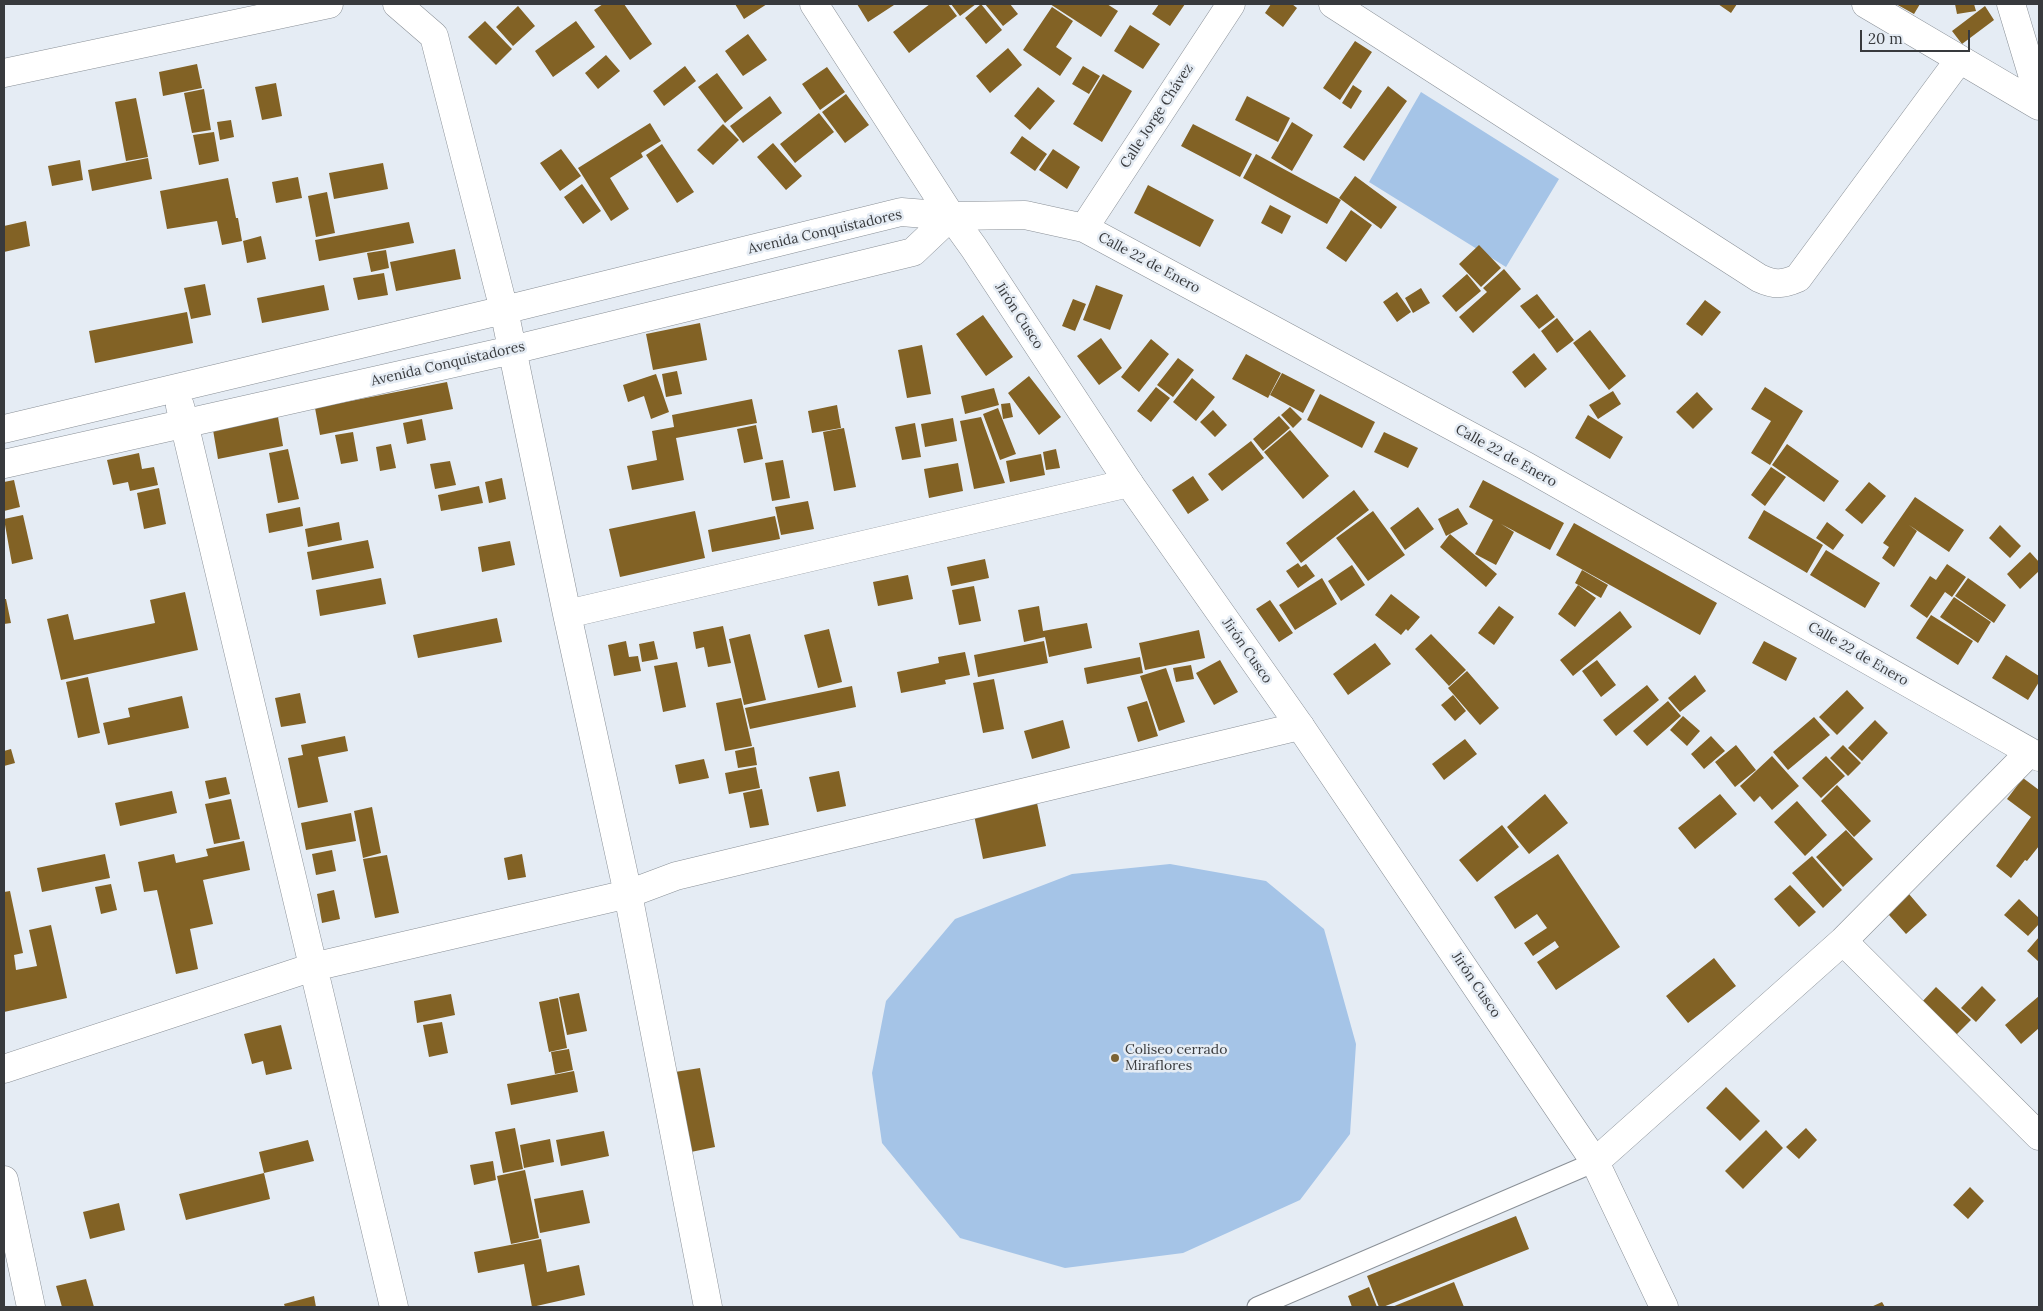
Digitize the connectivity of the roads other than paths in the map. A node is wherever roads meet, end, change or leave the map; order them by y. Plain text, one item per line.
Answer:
1 (329, 4) edge
2 (397, 4) edge
3 (814, 4) edge
4 (1230, 4) edge
5 (1333, 4) edge
6 (1866, 4) edge
7 (2011, 4) edge
8 (1959, 60) junction
9 (4, 73) edge
10 (2039, 98) edge
11 (2039, 106) edge
12 (952, 216) junction
13 (1084, 228) junction
14 (504, 310) junction
15 (512, 350) junction
16 (176, 387) junction
17 (184, 425) junction
18 (4, 429) edge
19 (4, 464) edge
20 (1130, 483) junction
21 (567, 614) junction
22 (1300, 726) junction
23 (2035, 754) edge
24 (628, 894) junction
25 (1843, 941) junction
26 (313, 967) junction
27 (4, 1069) edge
28 (2039, 1136) edge
29 (1595, 1162) junction
30 (4, 1180) edge
31 (700, 1306) edge
32 (31, 1307) edge
33 (394, 1307) edge
34 (1257, 1307) edge
35 (1664, 1307) edge

1 - 9 street
2 - 14 street
3 - 12 street, Jirón Cusco
4 - 13 street, Calle Jorge Chávez
5 - 8 street
6 - 8 street
7 - 10 street
8 - 11 street
12 - 13 street, Calle 22 de Enero
12 - 14 street, Avenida Conquistadores
12 - 15 street, Avenida Conquistadores
12 - 20 street, Jirón Cusco
13 - 23 street, Calle 22 de Enero
14 - 15 street
14 - 16 street, Avenida Conquistadores
15 - 17 street, Avenida Conquistadores
15 - 21 street
16 - 17 street
16 - 18 street, Avenida Conquistadores
17 - 19 street, Avenida Conquistadores
17 - 26 street
20 - 21 street
20 - 22 street, Jirón Cusco
21 - 24 street
22 - 24 street
22 - 29 street, Jirón Cusco
23 - 25 street
24 - 26 street
24 - 31 street
25 - 28 street
25 - 29 street
26 - 27 street
26 - 33 street
29 - 34 lane
29 - 35 street, Jirón Cusco
30 - 32 street

